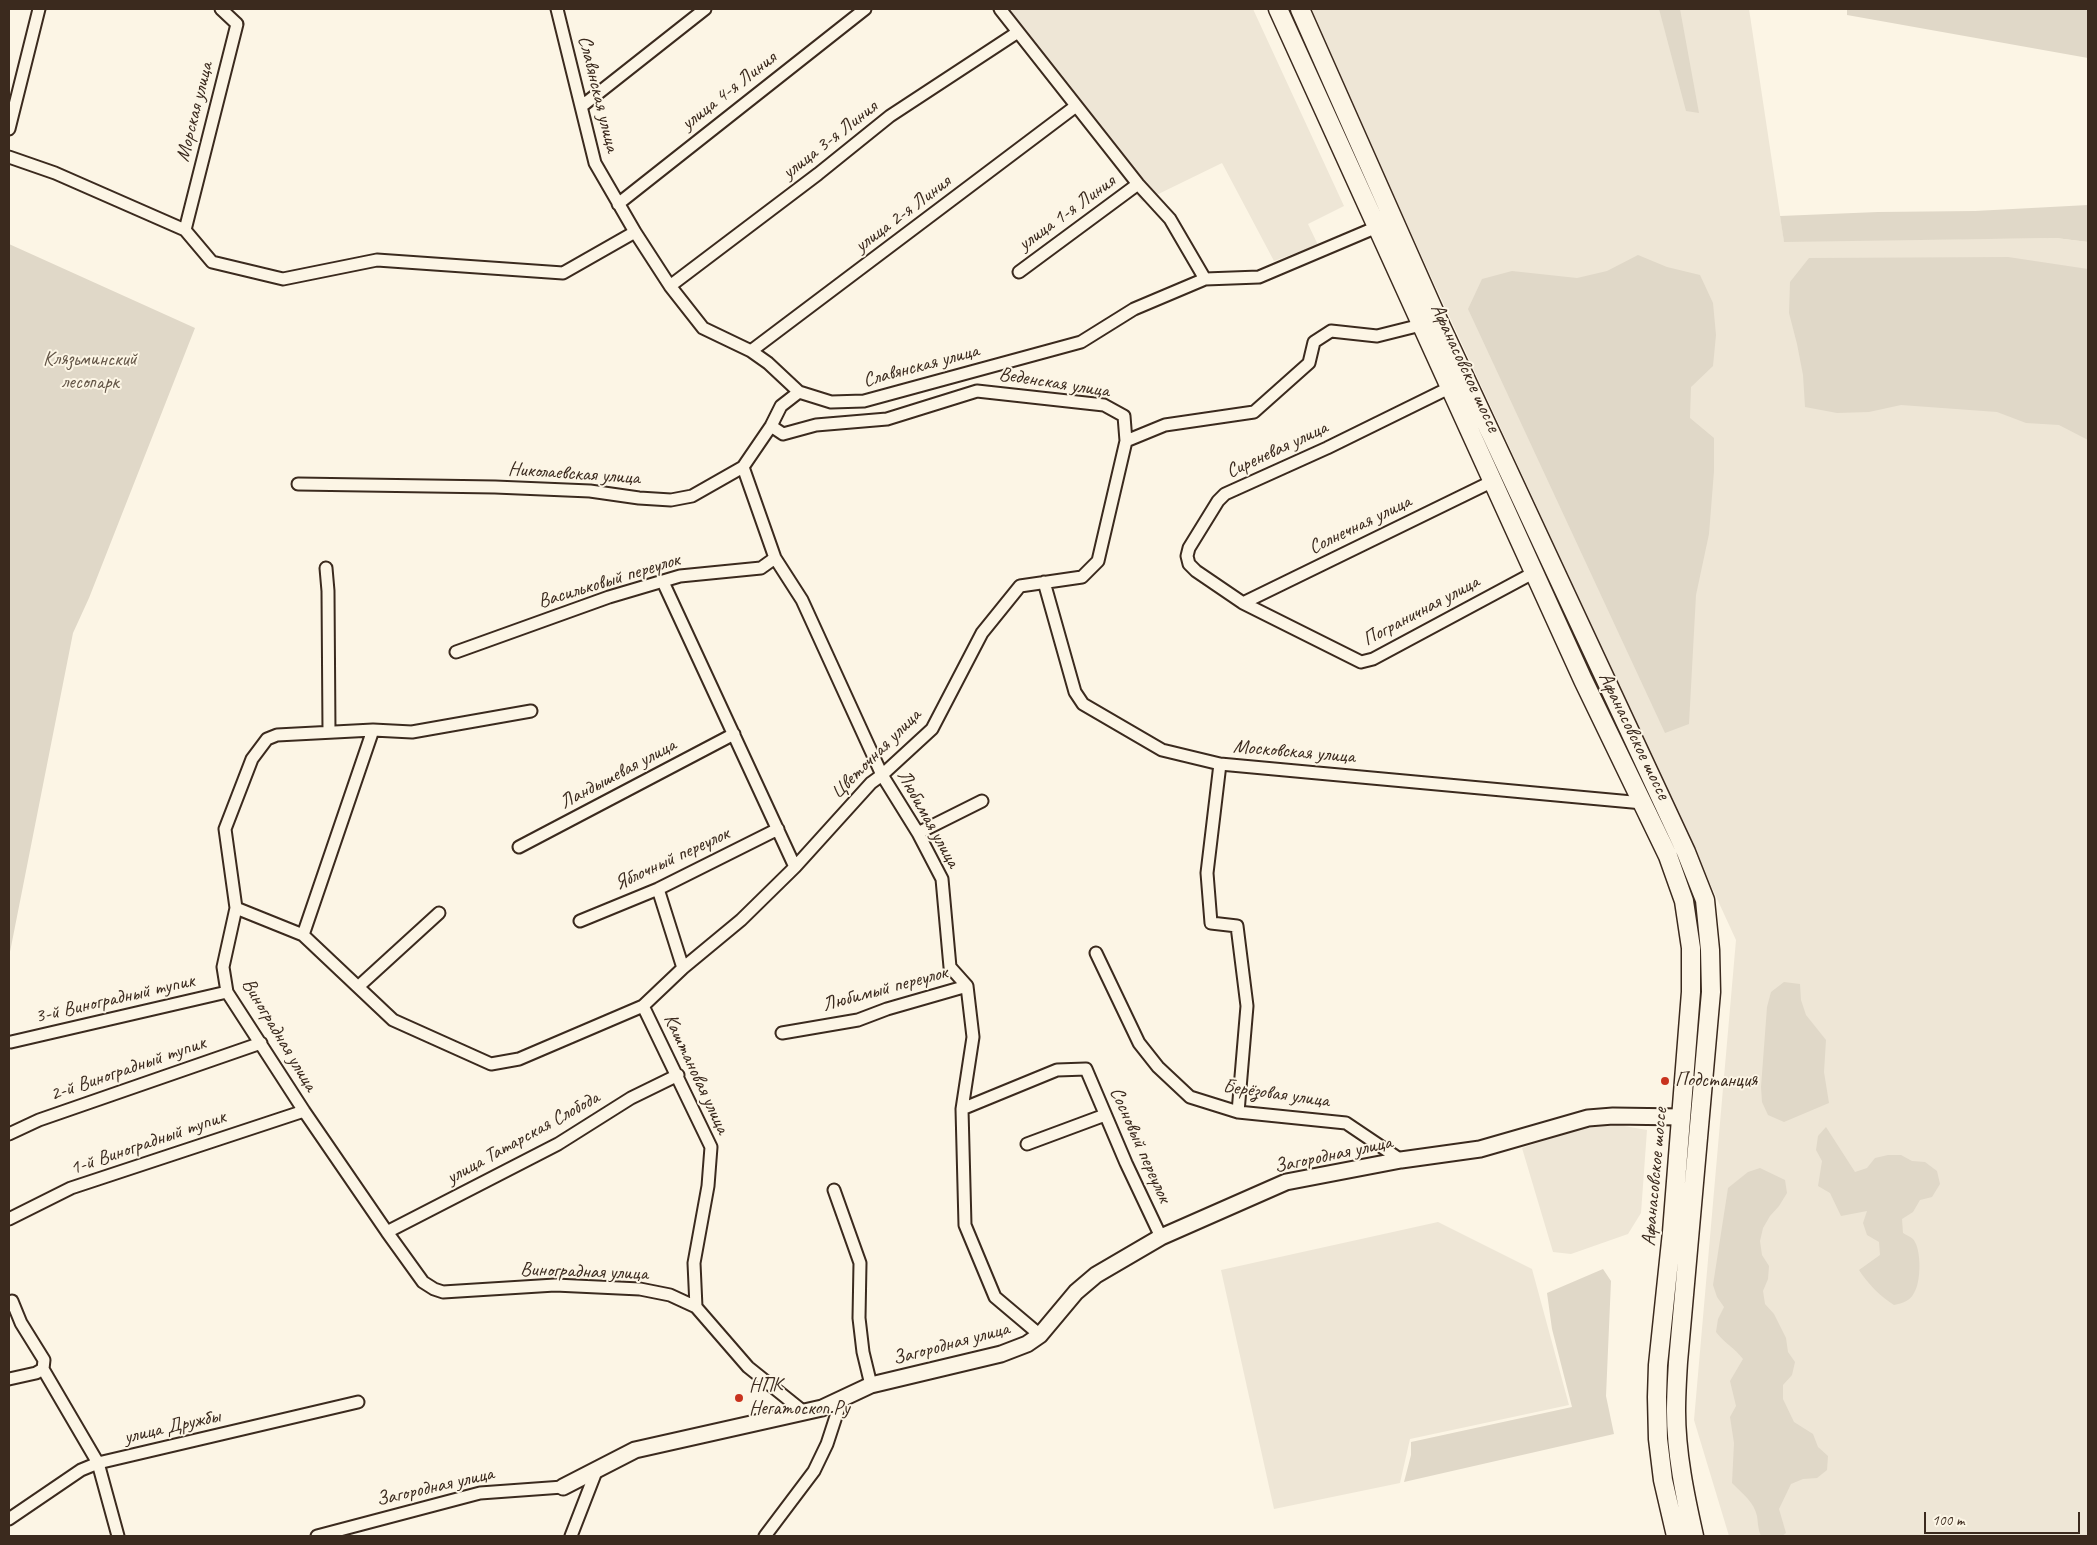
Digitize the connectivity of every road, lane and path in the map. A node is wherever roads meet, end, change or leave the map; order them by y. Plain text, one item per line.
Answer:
1 (39, 9) edge
2 (222, 9) edge
3 (557, 9) edge
4 (705, 9) edge
5 (865, 9) edge
6 (1000, 9) edge
7 (1278, 9) edge
8 (1300, 9) edge
9 (1018, 32) junction
10 (582, 106) junction
11 (1076, 106) junction
12 (9, 129) edge
13 (9, 157) edge
14 (1138, 184) junction
15 (618, 204) junction
16 (1377, 227) junction
17 (185, 230) junction
18 (635, 232) junction
19 (1018, 272) dead end
20 (1205, 279) junction
21 (670, 286) junction
22 (1422, 325) junction
23 (751, 351) junction
24 (1451, 387) junction
25 (799, 392) junction
26 (770, 426) junction
27 (1126, 441) junction
28 (743, 467) junction
29 (1493, 481) junction
30 (298, 484) dead end
31 (775, 558) junction
32 (326, 568) dead end
33 (1535, 572) junction
34 (663, 582) junction
35 (1044, 582) junction
36 (1243, 603) junction
37 (456, 652) dead end
38 (531, 711) dead end
39 (374, 730) junction
40 (329, 732) junction
41 (734, 734) junction
42 (1220, 764) junction
43 (882, 775) junction
44 (982, 800) dead end
45 (1642, 803) junction
46 (778, 829) junction
47 (918, 834) junction
48 (519, 847) dead end
49 (795, 867) junction
50 (658, 889) junction
51 (236, 908) junction
52 (440, 913) dead end
53 (580, 921) dead end
54 (304, 934) junction
55 (1096, 953) dead end
56 (683, 968) junction
57 (359, 986) junction
58 (967, 986) junction
59 (227, 992) junction
60 (642, 1006) junction
61 (782, 1033) dead end
62 (11, 1042) dead end
63 (261, 1043) junction
64 (678, 1076) junction
65 (962, 1109) junction
66 (304, 1111) junction
67 (1238, 1112) junction
68 (1105, 1115) junction
69 (1682, 1117) junction
70 (9, 1134) edge
71 (1027, 1144) dead end
72 (1401, 1160) junction
73 (834, 1190) dead end
74 (9, 1219) edge
75 (387, 1232) junction
76 (1161, 1237) junction
77 (12, 1302) dead end
78 (696, 1307) junction
79 (1040, 1335) junction
80 (43, 1369) junction
81 (9, 1378) edge
82 (871, 1385) junction
83 (842, 1398) junction
84 (358, 1402) dead end
85 (804, 1412) junction
86 (98, 1464) junction
87 (597, 1469) junction
88 (563, 1486) joint
89 (9, 1520) edge
90 (118, 1536) edge
91 (317, 1536) edge
92 (570, 1536) edge
93 (765, 1536) edge
94 (1676, 1536) edge
95 (1694, 1536) edge

1 - 12 street
2 - 17 street, Морская улица
3 - 10 street, Славянская улица
4 - 10 street
5 - 15 street, улица 4-я Линия
6 - 9 street
7 - 16 main road, Афанасовское шоссе
8 - 95 main road, Афанасовское шоссе
9 - 11 street
9 - 21 street, улица 3-я Линия
10 - 15 street, Славянская улица
11 - 14 street
11 - 23 street, улица 2-я Линия
13 - 17 street
14 - 19 street, улица 1-я Линия
14 - 20 street
15 - 18 street, Славянская улица
16 - 20 street, Славянская улица
16 - 22 main road, Афанасовское шоссе
17 - 18 street
18 - 21 street, Славянская улица
20 - 25 street, Славянская улица
21 - 23 street, Славянская улица
22 - 24 main road, Афанасовское шоссе
22 - 27 street
23 - 25 street, Славянская улица
24 - 29 main road, Афанасовское шоссе
24 - 36 street, Сиреневая улица
25 - 26 street, Николаевская улица
26 - 27 street, Веденская улица
26 - 28 street, Николаевская улица
27 - 35 street, Цветочная улица
28 - 30 street, Николаевская улица
28 - 31 street, Любимая улица
29 - 33 main road, Афанасовское шоссе
29 - 36 street, Солнечная улица
31 - 34 street, Васильковый переулок
31 - 43 street, Любимая улица
32 - 40 street
33 - 36 street, Пограничная улица
33 - 45 main road, Афанасовское шоссе
34 - 37 street, Васильковый переулок
34 - 41 street
35 - 42 street, Московская улица
35 - 43 street, Цветочная улица
38 - 39 street, Виноградная улица
39 - 40 street, Виноградная улица
39 - 54 street
40 - 51 street, Виноградная улица
41 - 46 street
41 - 48 street, Ландышевая улица
42 - 45 street, Московская улица
42 - 67 street
43 - 47 street, Любимая улица
43 - 49 street, Цветочная улица
44 - 47 street
45 - 69 main road, Афанасовское шоссе
46 - 49 street
46 - 50 street, Яблочный переулок
47 - 58 street, Любимая улица
49 - 56 street, Цветочная улица
50 - 53 street, Яблочный переулок
50 - 56 street
51 - 54 street
51 - 59 street, Виноградная улица
52 - 57 street
54 - 57 street, Цветочная улица
55 - 67 street, Берёзовая улица
56 - 60 street, Цветочная улица
57 - 60 street, Цветочная улица
58 - 61 street, Любимый переулок
58 - 65 street
59 - 62 street, 3-й Виноградный тупик
59 - 63 street, Виноградная улица
60 - 64 street, Каштановая улица
63 - 66 street, Виноградная улица
63 - 70 street, 2-й Виноградный тупик
64 - 75 street, улица Татарская Слобода
64 - 78 street, Каштановая улица
65 - 68 street, Сосновый переулок
65 - 79 street
66 - 74 street, 1-й Виноградный тупик
66 - 75 street, Виноградная улица
67 - 72 street, Берёзовая улица
68 - 71 street
68 - 76 street, Сосновый переулок
69 - 72 street, Загородная улица
69 - 94 main road, Афанасовское шоссе
72 - 76 street, Загородная улица
73 - 82 street
75 - 78 street, Виноградная улица
76 - 79 street, Загородная улица
77 - 80 street
78 - 85 street
79 - 82 street, Загородная улица
80 - 81 street
80 - 86 street
82 - 83 street, Загородная улица
83 - 85 street, Загородная улица
83 - 93 street
84 - 86 street, улица Дружбы
85 - 87 street, Загородная улица
86 - 89 street, улица Дружбы
86 - 90 street
87 - 88 street, Загородная улица
87 - 92 street
88 - 91 street, Загородная улица

